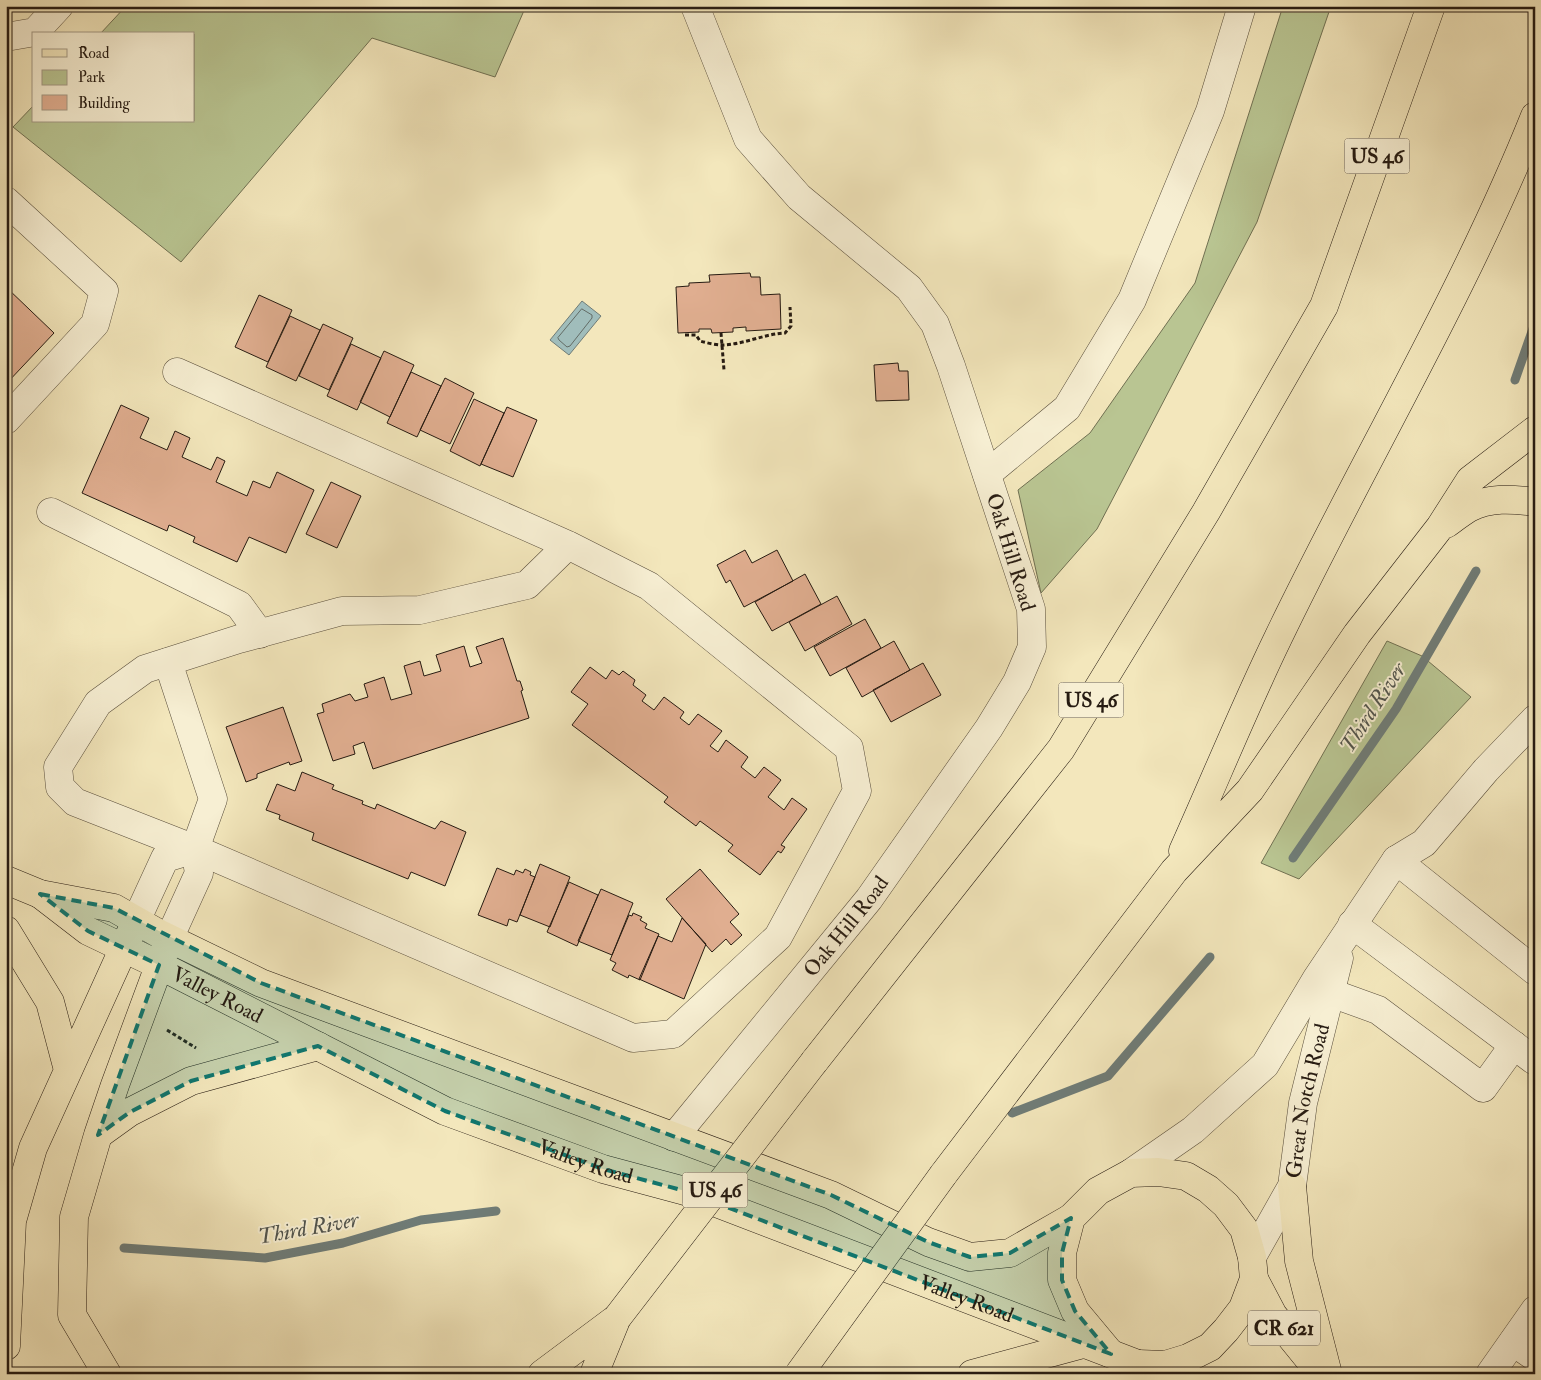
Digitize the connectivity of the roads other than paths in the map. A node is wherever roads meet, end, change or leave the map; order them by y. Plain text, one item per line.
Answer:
1 (59, 6) edge
2 (695, 6) edge
3 (1242, 6) edge
4 (1430, 6) edge
5 (35, 32) edge
6 (32, 33) edge
7 (6, 37) edge
8 (1535, 116) edge
9 (1527, 157) edge
10 (6, 201) edge
11 (176, 372) dead end
12 (6, 420) edge
13 (1535, 430) edge
14 (987, 474) junction
15 (1535, 502) edge
16 (51, 512) dead end
17 (1440, 528) junction
18 (568, 545) junction
19 (260, 634) junction
20 (168, 662) junction
21 (1535, 719) edge
22 (195, 849) junction
23 (1396, 860) junction
24 (1174, 871) junction
25 (6, 880) edge
26 (40, 894) junction
27 (136, 921) junction
28 (6, 930) edge
29 (1348, 932) junction
30 (169, 938) junction
31 (124, 947) junction
32 (159, 965) junction
33 (1535, 971) edge
34 (1331, 993) junction
35 (1514, 1045) junction
36 (318, 1046) junction
37 (1535, 1061) edge
38 (68, 1070) junction
39 (98, 1135) junction
40 (674, 1137) junction
41 (1131, 1173) junction
42 (1292, 1186) junction
43 (1072, 1218) junction
44 (1253, 1268) junction
45 (1535, 1310) edge
46 (617, 1318) junction
47 (1083, 1344) junction
48 (6, 1346) edge
49 (1524, 1350) edge
50 (1135, 1364) edge
51 (108, 1374) edge
52 (542, 1374) edge
53 (567, 1374) edge
54 (594, 1374) edge
55 (799, 1374) edge
56 (972, 1374) edge
57 (1321, 1374) edge
58 (1328, 1374) edge
59 (1490, 1374) edge

1 - 5 street
2 - 14 street, Oak Hill Road
3 - 14 street
4 - 46 main road, US 46, bridge
6 - 7 street
8 - 9 main road
9 - 24 main road
10 - 12 street
11 - 18 street
13 - 17 main road
14 - 40 street, Oak Hill Road
15 - 17 main road
16 - 19 street
17 - 24 main road
18 - 19 street
18 - 22 street
19 - 20 street
20 - 22 street
20 - 22 street
21 - 23 street, Great Notch Road
22 - 27 street
22 - 30 street
23 - 29 street, Great Notch Road
23 - 33 street
24 - 55 main road, bridge
25 - 26 main road, Valley Road
26 - 27 main road, Valley Road
26 - 31 main road, Valley Road
27 - 30 main road, Valley Road
27 - 31 main road
28 - 38 main road
29 - 34 street, Great Notch Road
29 - 35 street
29 - 41 street, Great Notch Road
30 - 32 main road
30 - 40 main road, Valley Road
31 - 32 main road, Valley Road
31 - 38 main road
32 - 36 main road, Valley Road
32 - 39 main road
34 - 35 street
34 - 42 street, Great Notch Road
35 - 37 street
36 - 39 main road
36 - 47 main road, Valley Road
38 - 48 main road
39 - 51 main road
40 - 43 main road, Valley Road
41 - 43 main road
41 - 44 main road
42 - 44 street, Great Notch Road
42 - 58 main road
43 - 50 main road
44 - 50 main road, Valley Road
44 - 57 main road, CR 621
45 - 49 street
46 - 52 main road
46 - 53 main road, US 46
46 - 54 main road
47 - 50 main road, Valley Road
47 - 56 main road
49 - 59 street

